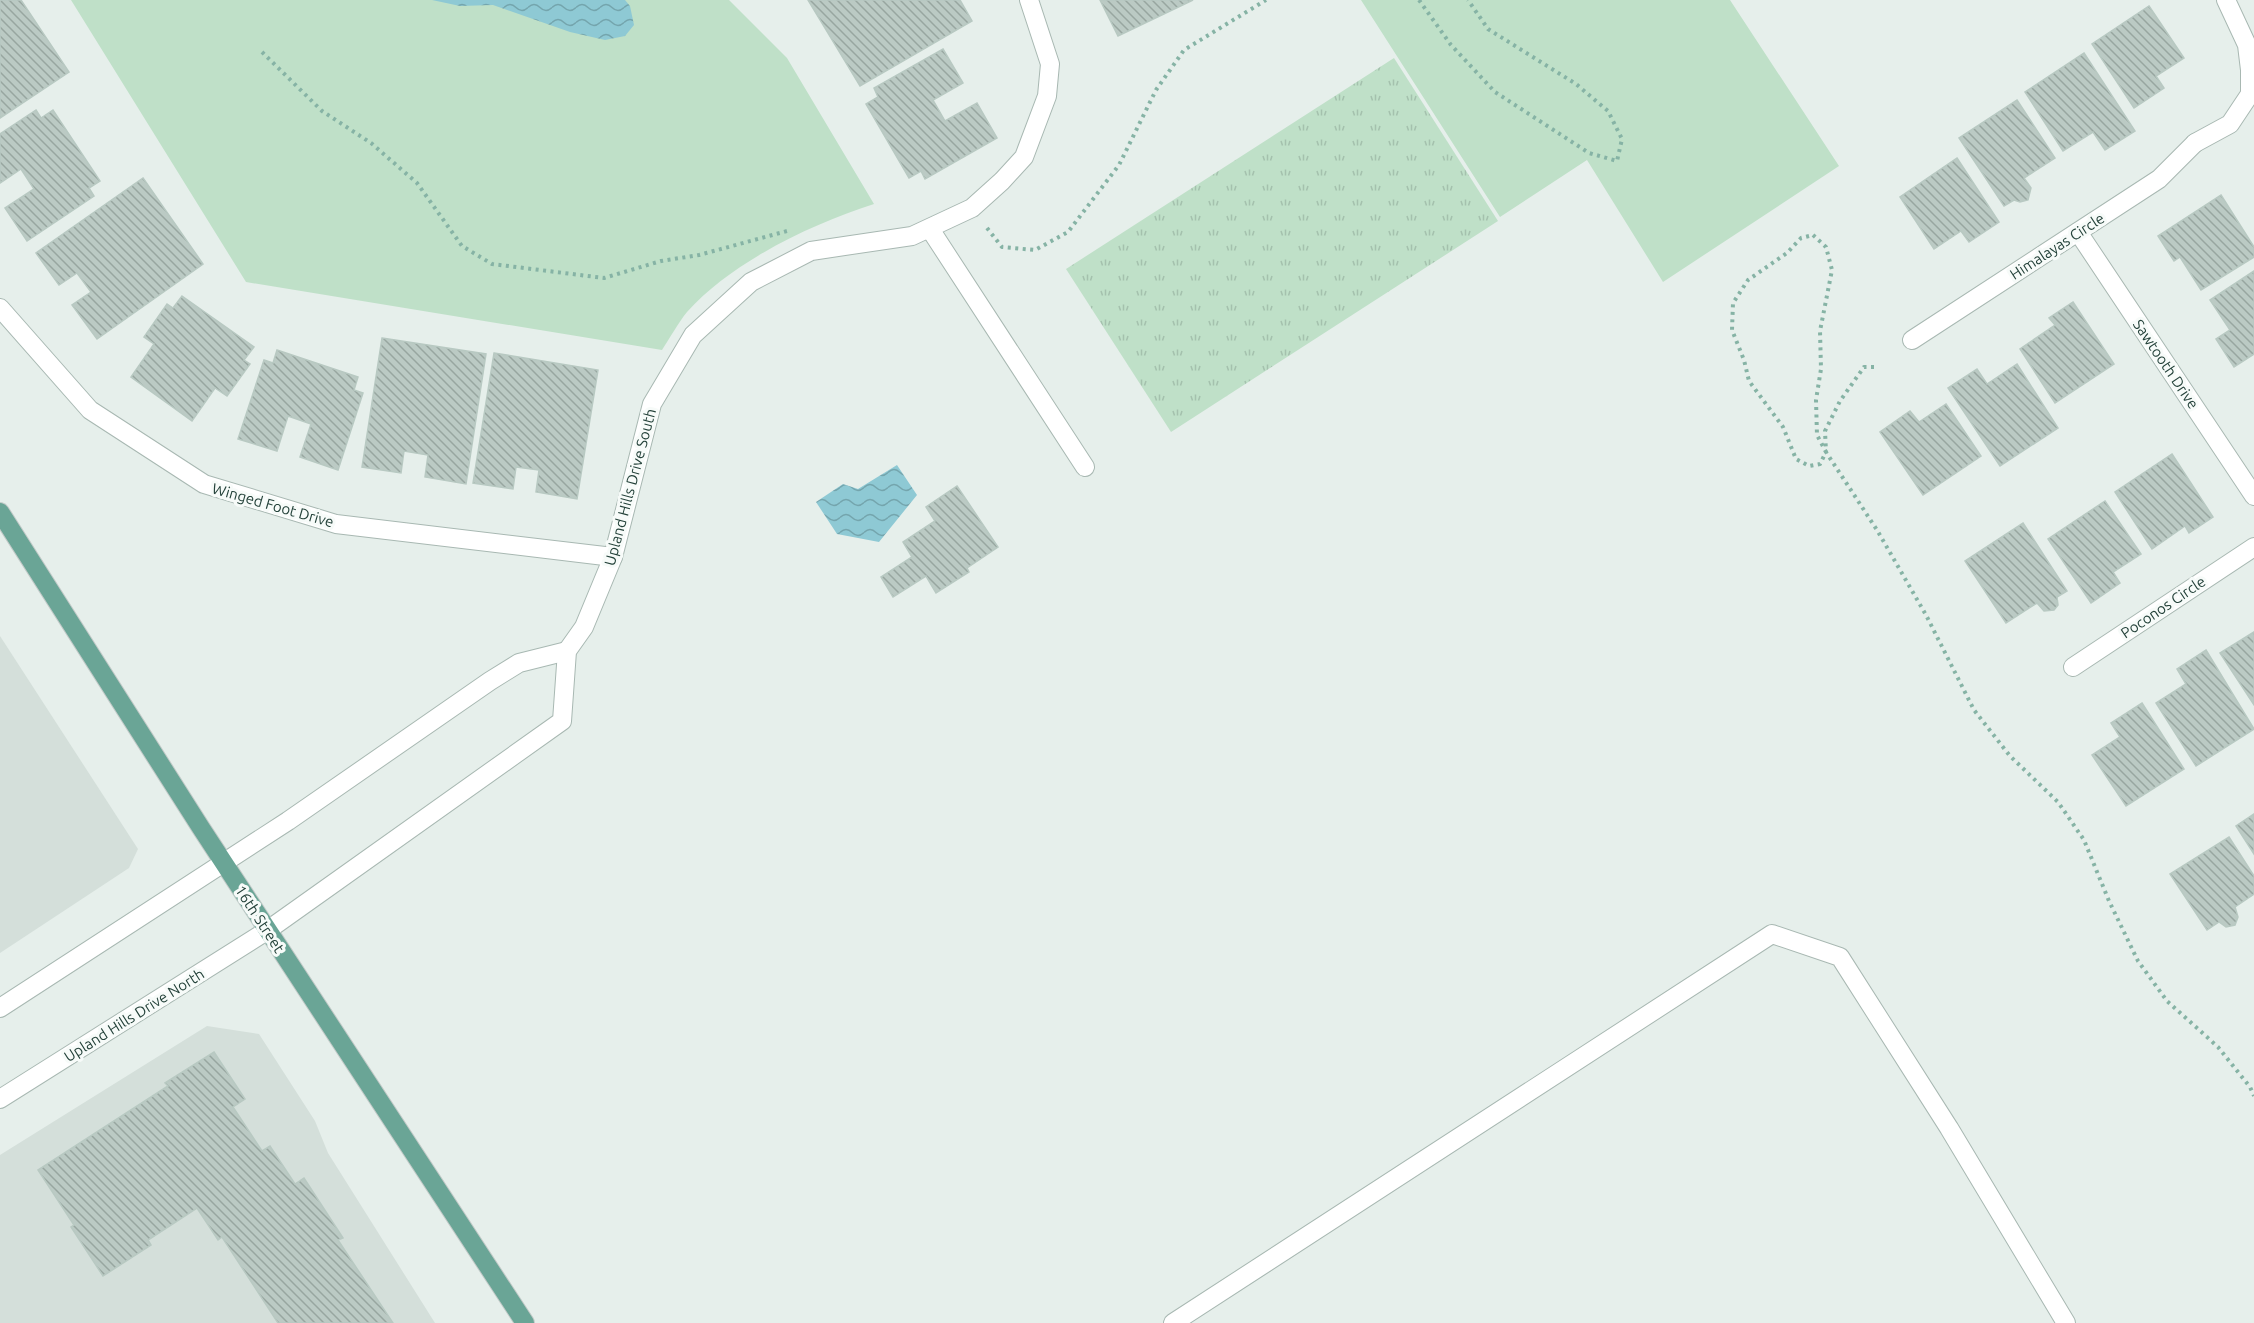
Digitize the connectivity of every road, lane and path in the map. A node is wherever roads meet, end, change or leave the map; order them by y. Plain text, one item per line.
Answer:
1 (1029, 0) edge
2 (1266, 0) edge
3 (1419, 0) edge
4 (1468, 0) edge
5 (2226, 0) edge
6 (262, 52) dead end
7 (972, 208) junction
8 (930, 228) junction
9 (798, 229) dead end
10 (2078, 232) junction
11 (0, 308) edge
12 (1912, 340) dead end
13 (1874, 366) dead end
14 (1826, 452) junction
15 (1084, 467) dead end
16 (2254, 496) edge
17 (0, 512) edge
18 (2254, 546) edge
19 (613, 557) junction
20 (567, 651) junction
21 (2073, 667) dead end
22 (224, 863) junction
23 (267, 930) junction
24 (0, 1008) edge
25 (2254, 1096) edge
26 (0, 1099) edge
27 (525, 1323) edge
28 (1173, 1323) edge
29 (2066, 1323) edge

1 - 7 street, Upland Hills Drive South
2 - 7 path
3 - 4 path
5 - 10 street, Himalayas Circle
6 - 9 path
7 - 8 street, Upland Hills Drive South
8 - 15 street
8 - 19 street, Upland Hills Drive South
10 - 12 street, Himalayas Circle
10 - 16 street, Sawtooth Drive
11 - 19 street, Winged Foot Drive
13 - 14 path
14 - 14 path
14 - 25 path
17 - 22 main road, 16th Street
18 - 21 street, Poconos Circle
19 - 20 street, Upland Hills Drive South
20 - 22 street
20 - 23 street
22 - 23 main road, 16th Street
22 - 24 street
23 - 26 street, Upland Hills Drive North
23 - 27 main road, 16th Street
28 - 29 street

